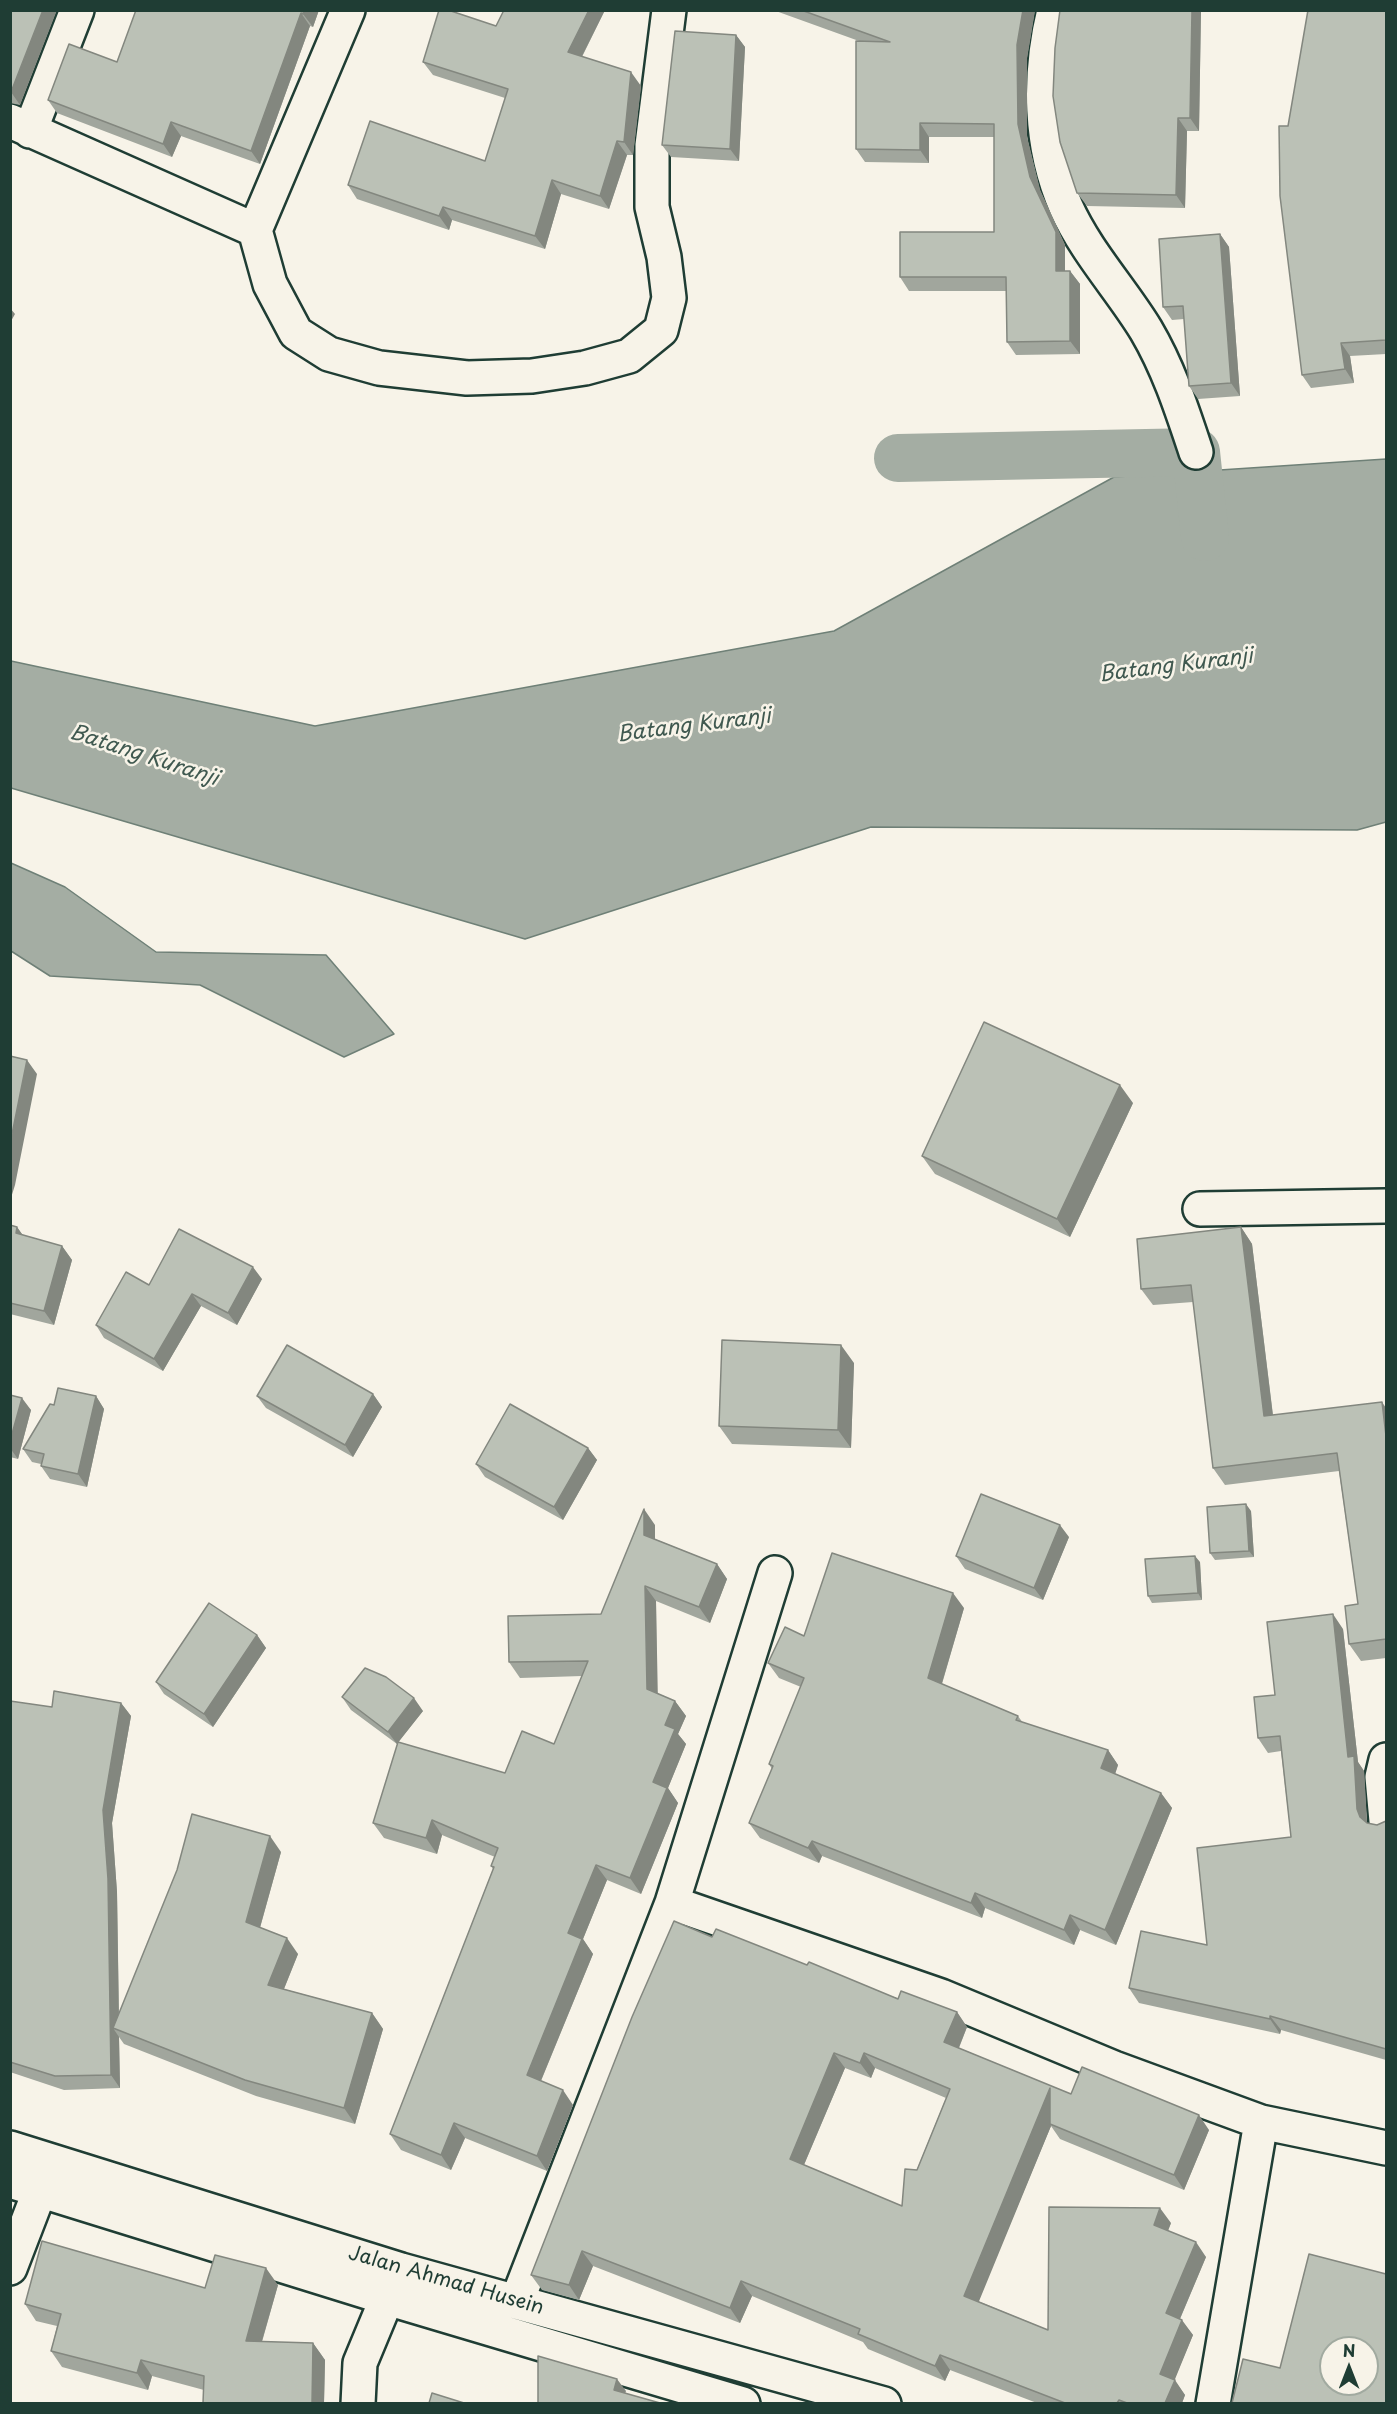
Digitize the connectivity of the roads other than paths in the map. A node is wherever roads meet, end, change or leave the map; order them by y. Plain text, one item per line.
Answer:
1 (77, 10) edge
2 (348, 10) edge
3 (669, 10) edge
4 (1054, 10) edge
5 (20, 126) edge
6 (255, 230) junction
7 (1196, 452) dead end
8 (1386, 1206) edge
9 (1200, 1209) dead end
10 (775, 1574) dead end
11 (1386, 1760) edge
12 (1386, 1821) edge
13 (672, 1903) junction
14 (1261, 2122) junction
15 (10, 2148) edge
16 (1386, 2148) edge
17 (25, 2185) edge
18 (10, 2268) edge
19 (387, 2298) junction
20 (517, 2301) junction
21 (358, 2403) edge
22 (743, 2403) edge
23 (884, 2403) edge
24 (1213, 2403) edge

1 - 5 street
2 - 6 street
3 - 6 street
4 - 7 street
5 - 6 street
8 - 9 street
10 - 13 street
11 - 12 street
13 - 14 street
13 - 20 street
14 - 16 street
14 - 24 street
15 - 20 street, Jalan Ahmad Husein
17 - 18 street
17 - 19 street, Jalan Ahmad Husein
19 - 21 street
19 - 22 street, Jalan Ahmad Husein
20 - 23 street, Jalan Ahmad Husein

